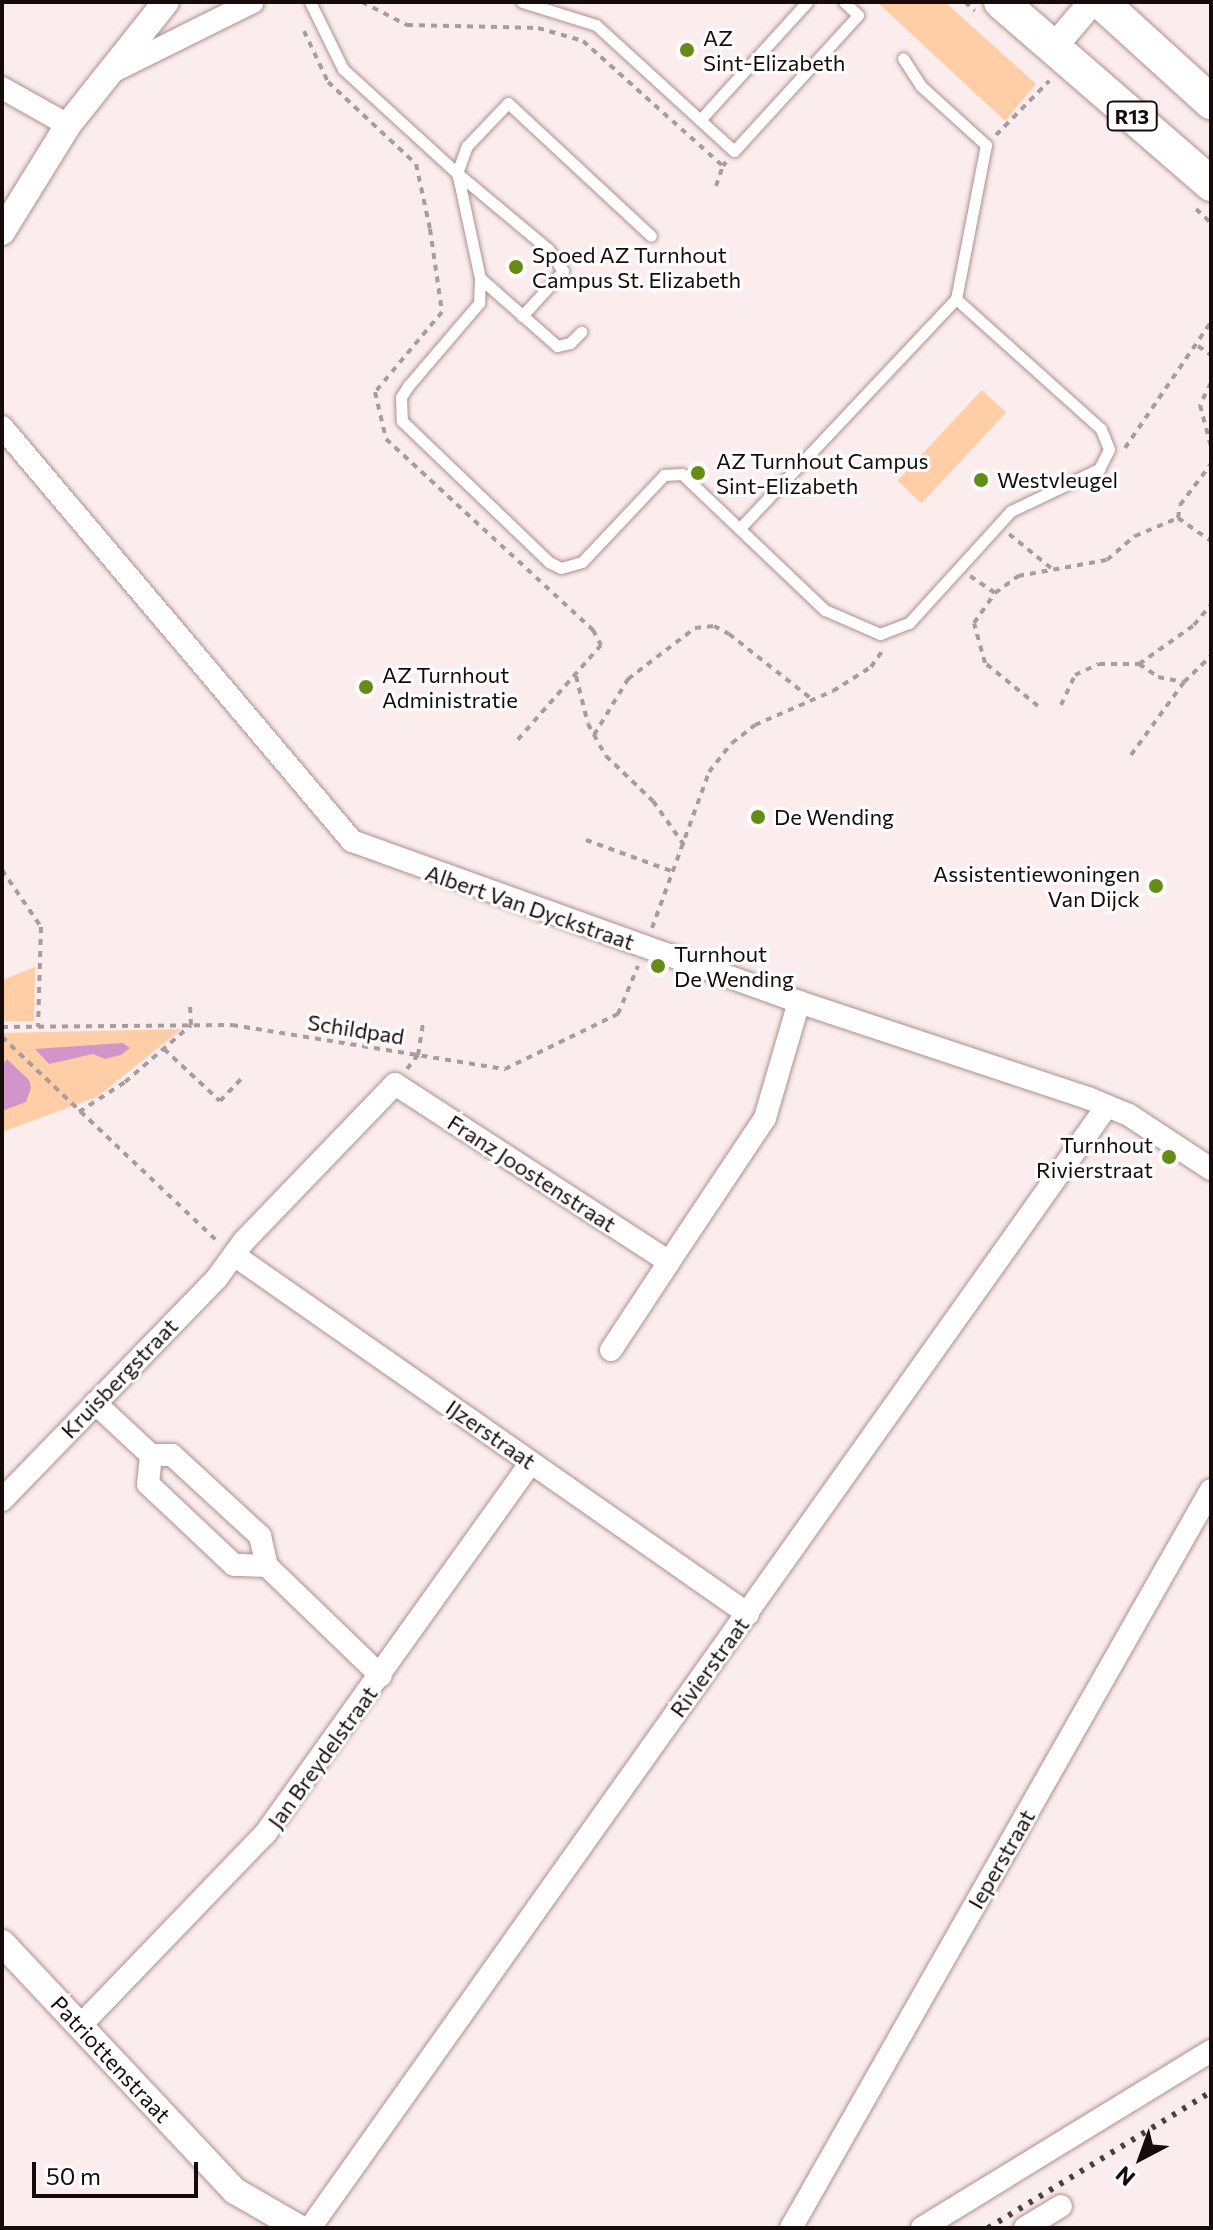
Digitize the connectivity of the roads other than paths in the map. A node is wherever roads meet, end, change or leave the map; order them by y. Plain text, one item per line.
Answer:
1 (166, 2) edge
2 (253, 2) edge
3 (310, 2) edge
4 (522, 2) edge
5 (807, 2) edge
6 (844, 2) edge
7 (1001, 2) edge
8 (1092, 2) edge
9 (1101, 2) edge
10 (903, 58) dead end
11 (1052, 64) junction
12 (112, 72) junction
13 (2, 88) edge
14 (1211, 102) edge
15 (700, 120) junction
16 (68, 125) junction
17 (457, 173) junction
18 (1211, 184) edge
19 (2, 232) edge
20 (651, 236) dead end
21 (480, 278) junction
22 (956, 299) junction
23 (522, 316) junction
24 (581, 332) dead end
25 (2, 427) edge
26 (740, 528) junction
27 (799, 1002) junction
28 (395, 1084) joint
29 (1107, 1106) junction
30 (1211, 1169) edge
31 (234, 1255) junction
32 (669, 1262) junction
33 (611, 1350) dead end
34 (95, 1403) junction
35 (151, 1455) junction
36 (531, 1462) junction
37 (1211, 1490) edge
38 (2, 1500) edge
39 (267, 1566) junction
40 (748, 1614) junction
41 (381, 1676) junction
42 (2, 1943) edge
43 (80, 2026) junction
44 (1211, 2051) edge
45 (1061, 2206) dead end
46 (299, 2228) edge
47 (310, 2228) edge
48 (791, 2228) edge
49 (922, 2228) edge
50 (1025, 2228) edge

1 - 12 street
2 - 12 street
3 - 17 lane
4 - 15 lane
5 - 15 lane
6 - 15 lane
7 - 11 main road, R13
8 - 11 street
9 - 14 main road
10 - 22 lane
11 - 18 main road, R13
12 - 16 street
13 - 16 street
16 - 19 street
17 - 20 lane
17 - 21 lane
17 - 23 lane
21 - 23 lane
21 - 26 lane
22 - 26 lane
22 - 26 lane
23 - 24 lane
25 - 27 street, Albert Van Dyckstraat
27 - 29 street, Albert Van Dyckstraat
27 - 32 street
28 - 31 street, Kruisbergstraat
28 - 32 street, Franz Joostenstraat
29 - 30 street, Albert Van Dyckstraat
29 - 40 street, Rivierstraat
31 - 34 street, Kruisbergstraat
31 - 36 street, IJzerstraat
32 - 33 street
34 - 35 street
34 - 38 street, Kruisbergstraat
35 - 39 street
35 - 39 street
36 - 40 street, IJzerstraat
36 - 41 street, Jan Breydelstraat
37 - 48 street, Ieperstraat
39 - 41 street
40 - 47 street, Rivierstraat
41 - 43 street, Jan Breydelstraat
42 - 43 street, Patriottenstraat
43 - 46 street, Patriottenstraat
44 - 49 street
45 - 50 street

